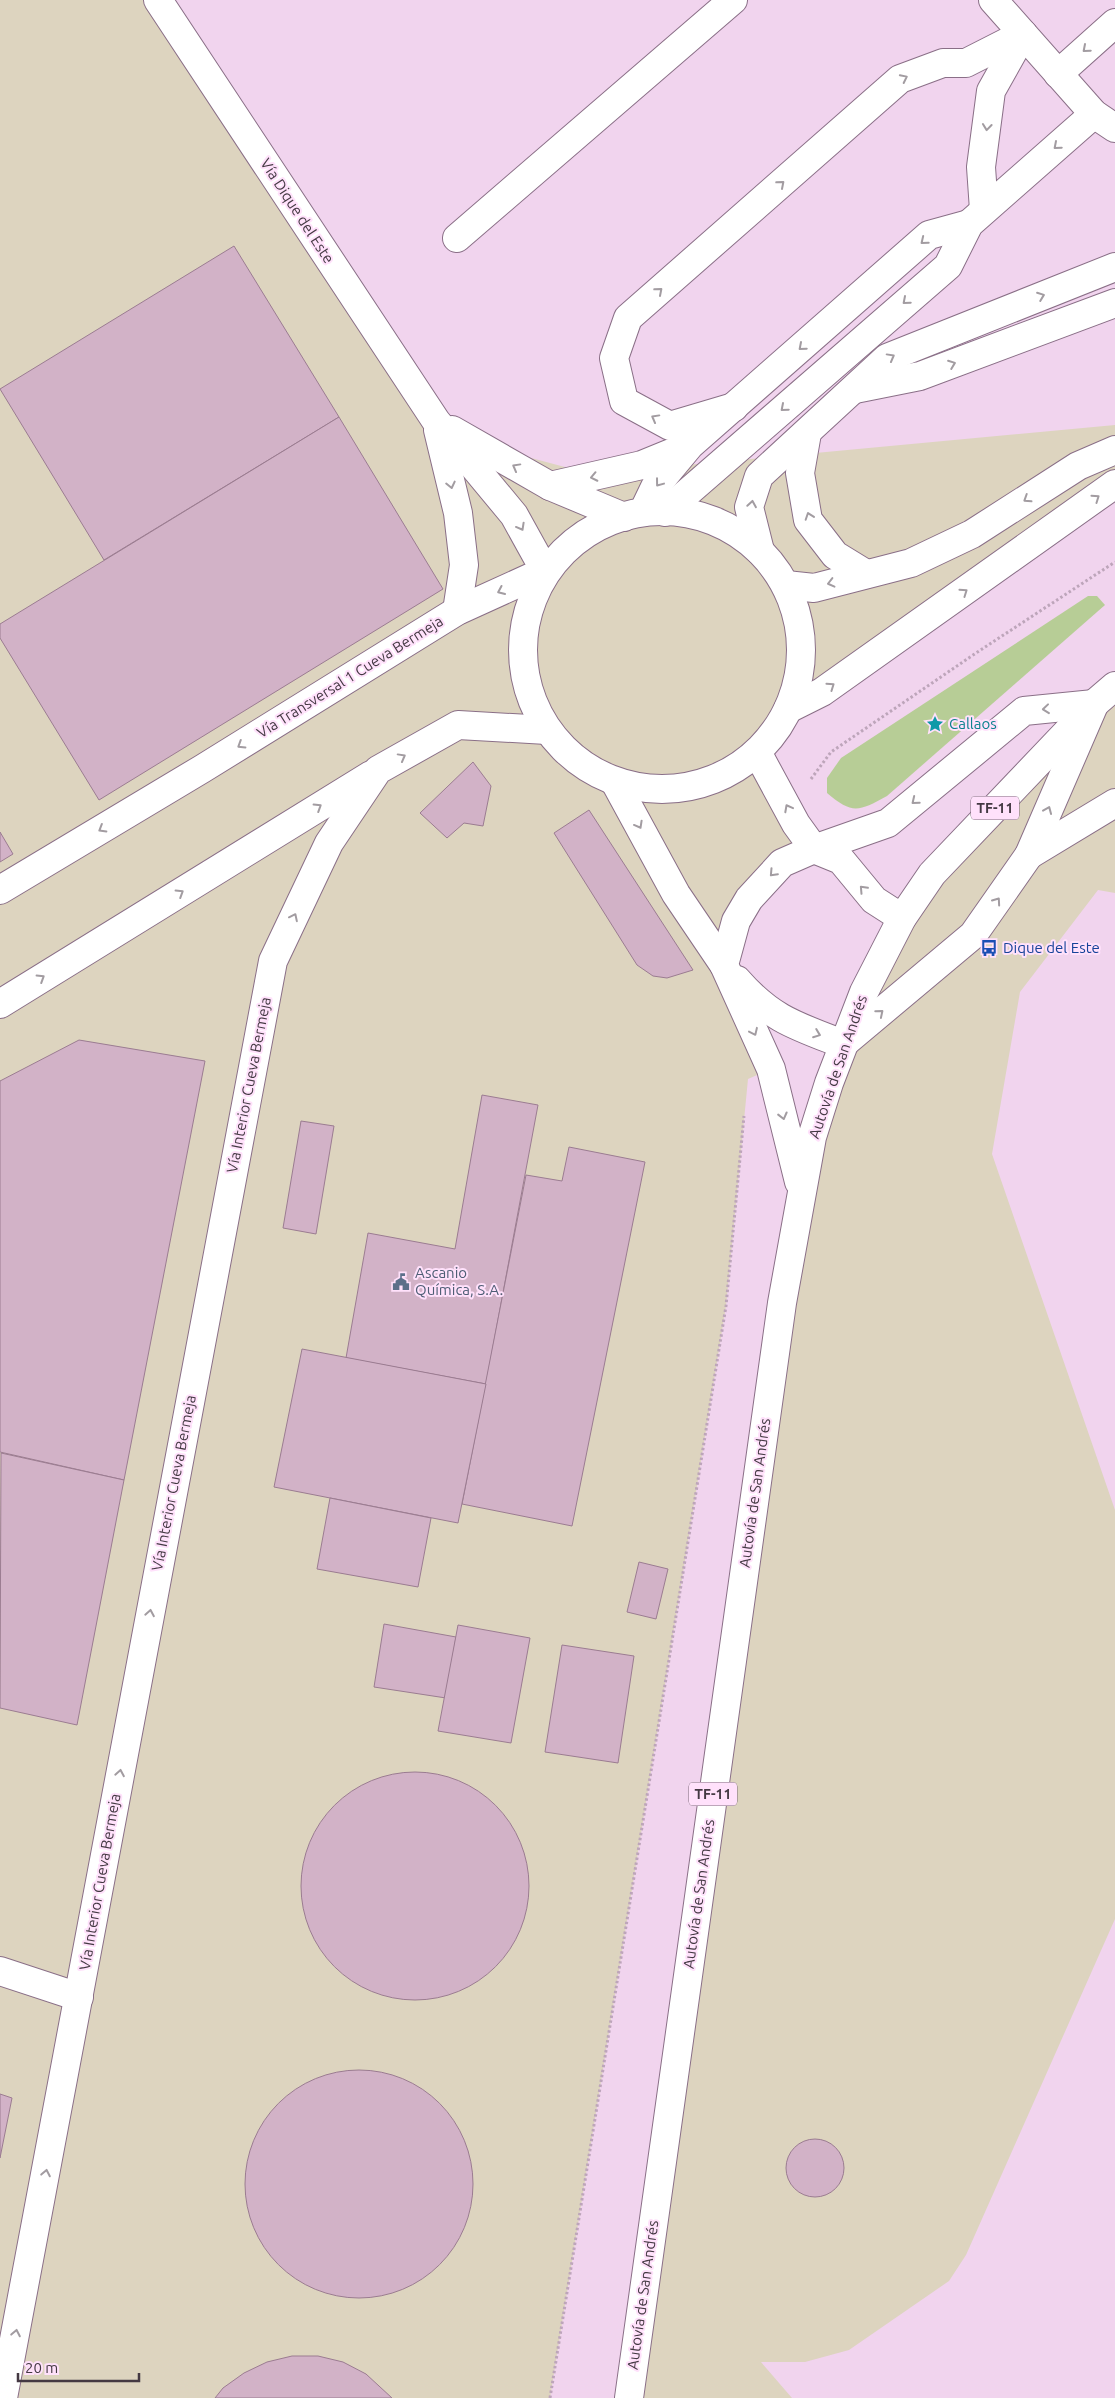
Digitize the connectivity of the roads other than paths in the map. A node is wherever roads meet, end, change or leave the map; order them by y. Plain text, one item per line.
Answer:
1 (158, 0) edge
2 (733, 0) edge
3 (993, 0) edge
4 (1115, 23) edge
5 (1023, 34) junction
6 (966, 63) junction
7 (1058, 74) junction
8 (991, 91) junction
9 (1105, 121) edge
10 (976, 217) junction
11 (457, 238) dead end
12 (1115, 267) edge
13 (1115, 303) edge
14 (854, 389) junction
15 (734, 407) junction
16 (436, 421) junction
17 (807, 433) junction
18 (690, 445) junction
19 (1115, 450) edge
20 (1115, 484) edge
21 (550, 486) junction
22 (644, 514) junction
23 (760, 551) junction
24 (545, 571) junction
25 (866, 574) junction
26 (786, 585) junction
27 (457, 611) junction
28 (1115, 686) edge
29 (1094, 704) junction
30 (788, 709) junction
31 (547, 730) junction
32 (758, 752) junction
33 (378, 770) junction
34 (615, 782) junction
35 (1115, 804) edge
36 (814, 849) junction
37 (1029, 855) junction
38 (0, 890) edge
39 (902, 918) junction
40 (724, 965) junction
41 (0, 1004) edge
42 (843, 1044) junction
43 (801, 1190) junction
44 (0, 1971) edge
45 (79, 1997) junction
46 (3, 2398) edge
47 (629, 2398) edge

1 - 16 street, Vía Dique del Este
2 - 11 street
3 - 5 street
4 -> 7 street
5 - 6 street
5 - 7 street
5 - 8 street
6 - 8 street
15 -> 6 street
7 - 9 street
8 -> 10 street
9 -> 10 street
10 -> 15 street
10 -> 22 street
14 -> 12 street
14 -> 13 street
14 - 17 street
15 - 18 street
21 -> 16 street
16 -> 24 street
16 -> 27 street
23 -> 17 street
25 -> 17 street
18 -> 21 street
18 -> 22 street
19 -> 25 street
30 -> 20 street
21 - 22 street
22 - 23 street
22 - 24 street
23 - 26 street
24 -> 27 street, Vía Transversal 1 Cueva Bermeja
24 - 31 street
25 -> 26 street
26 - 30 street
27 -> 38 street, Vía Transversal 1 Cueva Bermeja
28 - 29 street, Autovía de San Andrés / TF-11
29 -> 36 street
37 -> 29 street
29 - 39 street, Autovía de San Andrés / TF-11
30 - 32 street
33 -> 31 street, Vía Interior Cueva Bermeja
31 - 34 street
32 - 34 street
36 -> 32 street
41 -> 33 street
45 -> 33 street, Vía Interior Cueva Bermeja
34 -> 40 street
35 - 37 street
39 -> 36 street
36 -> 40 street
42 -> 37 street
39 - 42 street, Autovía de San Andrés / TF-11
40 -> 42 street
40 -> 43 street
42 - 43 street, Autovía de San Andrés / TF-11
43 - 47 street, Autovía de San Andrés / TF-11
44 - 45 street
46 -> 45 street, Vía Interior Cueva Bermeja

